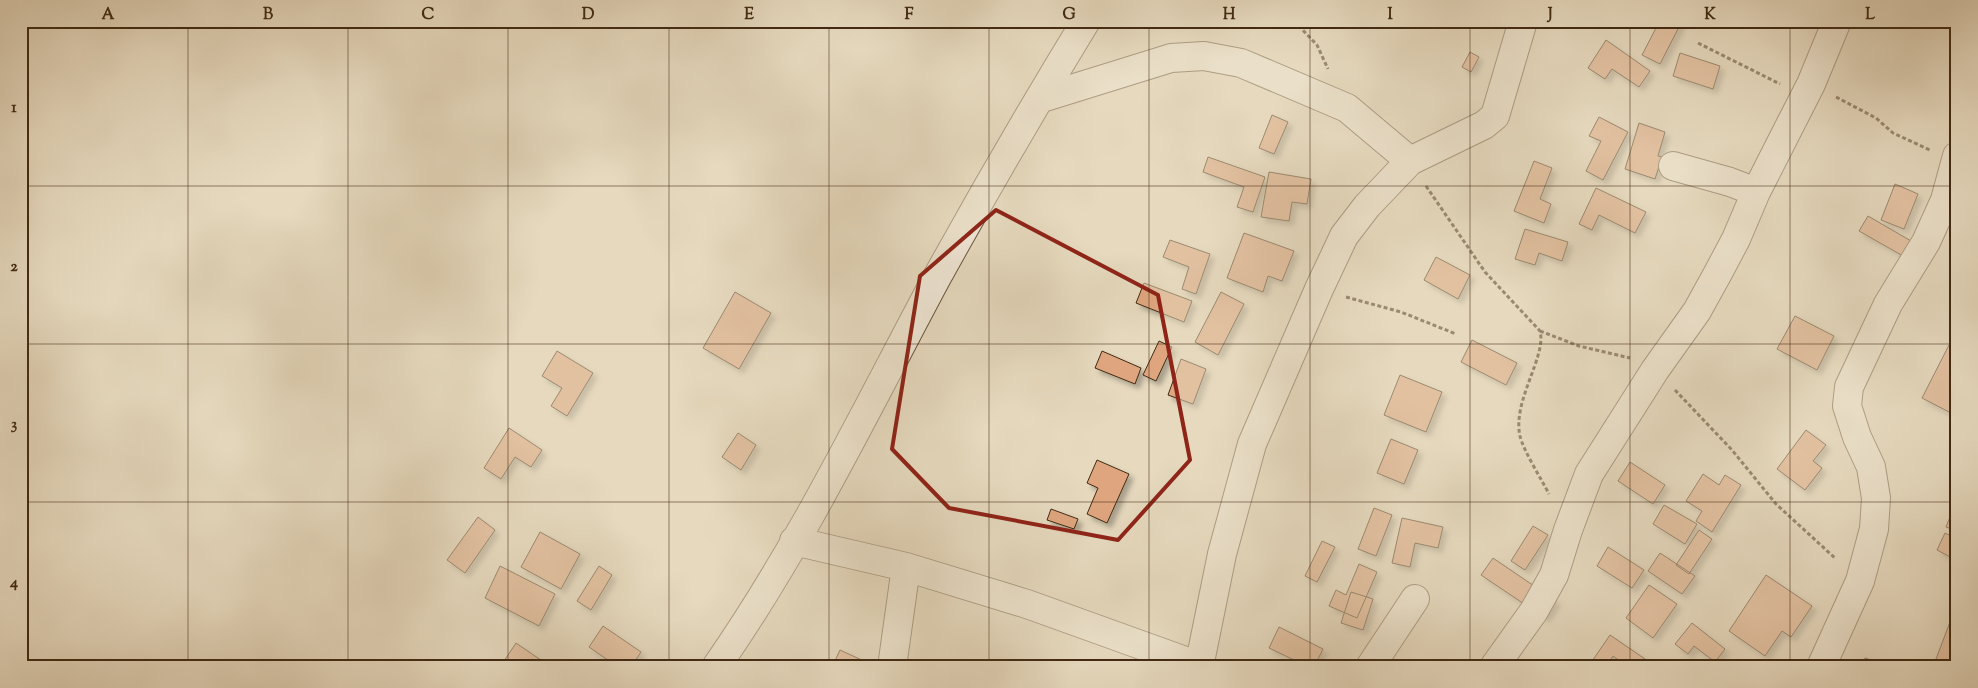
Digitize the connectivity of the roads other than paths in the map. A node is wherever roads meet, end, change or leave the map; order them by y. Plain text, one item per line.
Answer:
1 (1086, 21) edge
2 (1523, 21) edge
3 (1838, 21) edge
4 (1039, 99) junction
5 (1956, 160) edge
6 (1410, 161) junction
7 (1673, 166) dead end
8 (1756, 192) junction
9 (794, 541) junction
10 (906, 567) junction
11 (1415, 599) dead end
12 (1200, 666) edge
13 (716, 667) edge
14 (892, 667) edge
15 (1370, 667) edge
16 (1494, 667) edge
17 (1821, 667) edge

1 - 4 street
2 - 6 street
3 - 8 street
4 - 6 street
4 - 9 street
5 - 17 street
6 - 12 street
7 - 8 street
8 - 16 street
9 - 10 street
9 - 13 street
10 - 12 street
10 - 14 street
11 - 15 street

